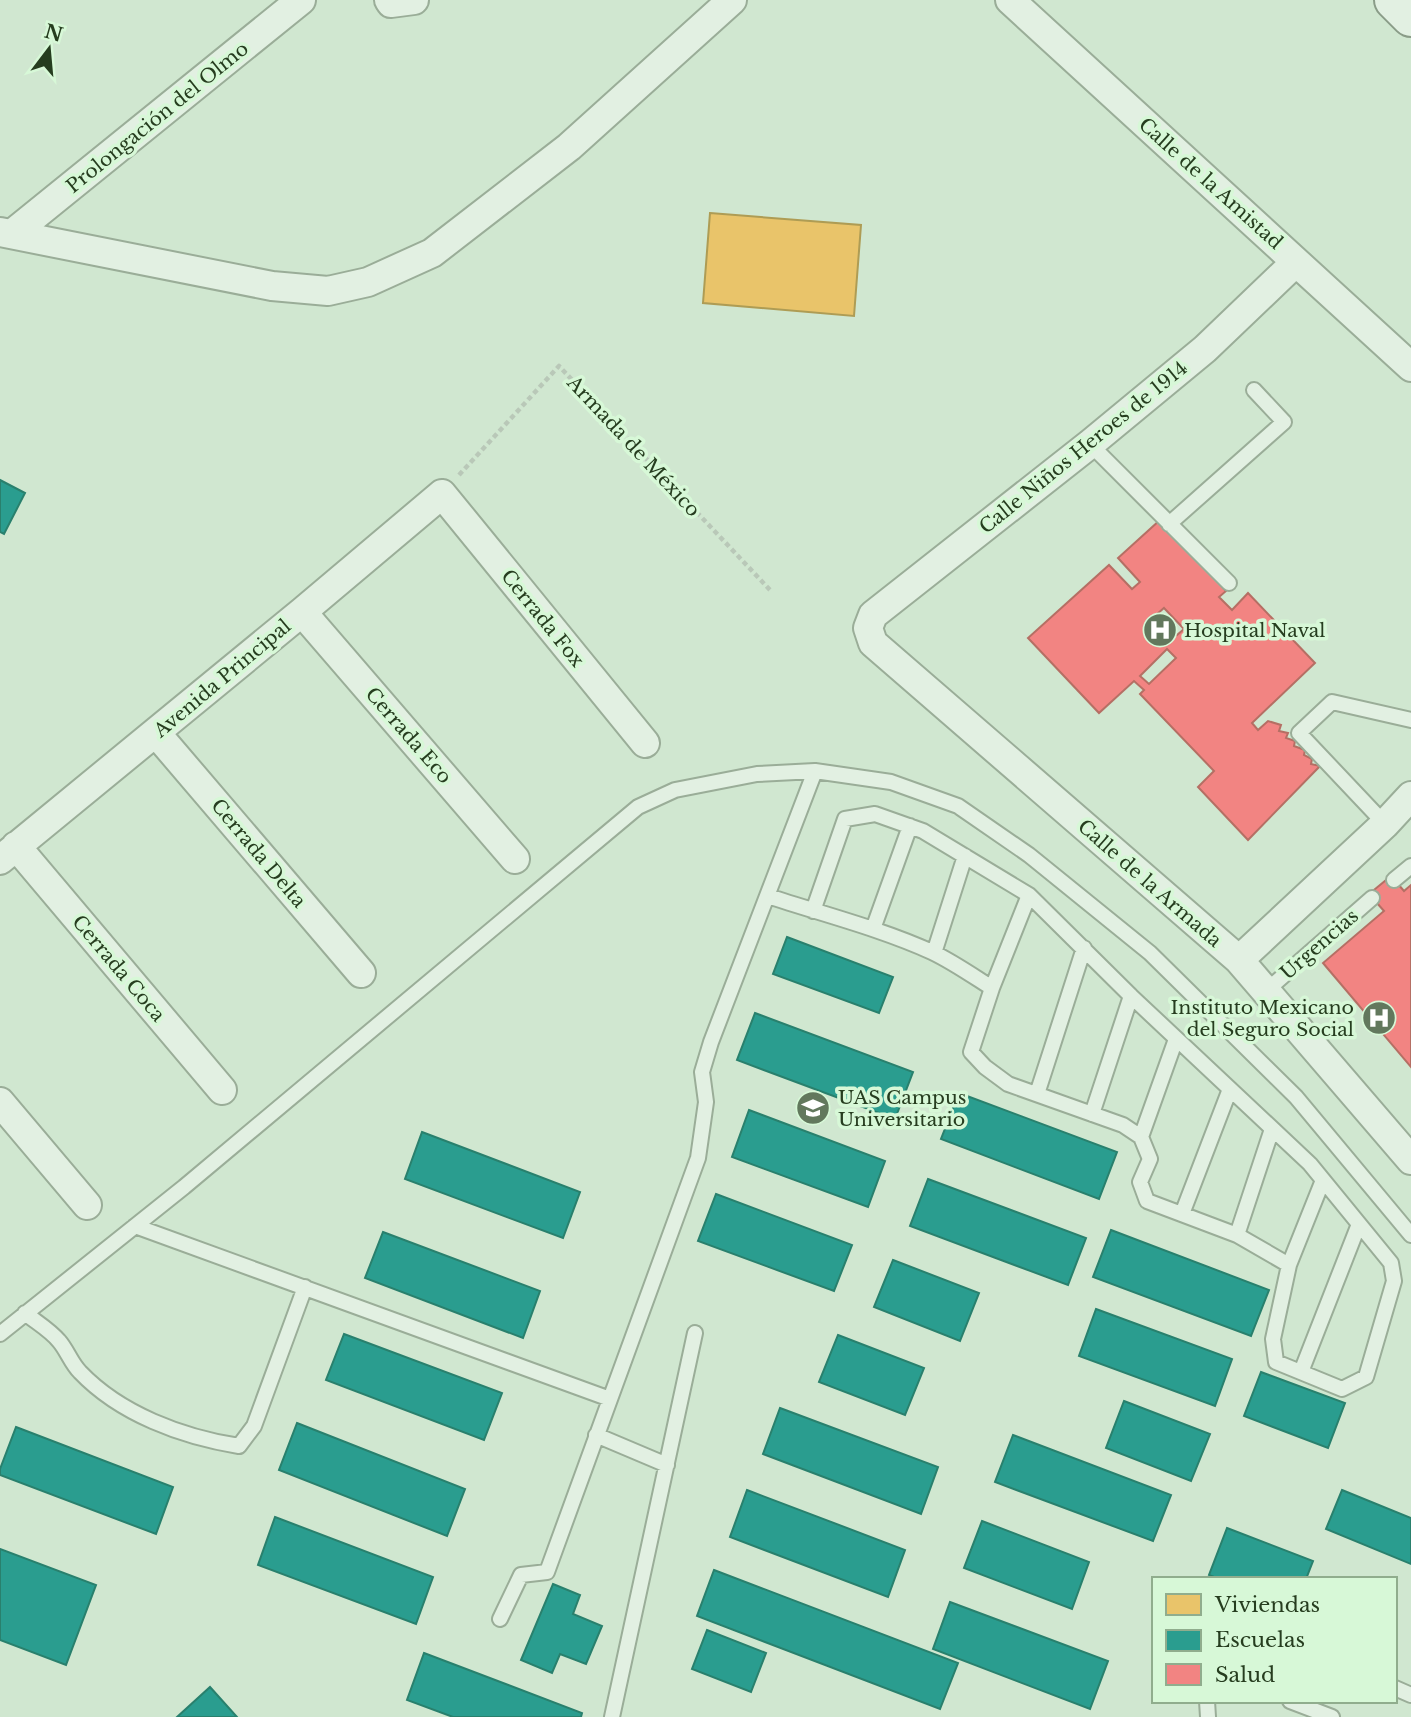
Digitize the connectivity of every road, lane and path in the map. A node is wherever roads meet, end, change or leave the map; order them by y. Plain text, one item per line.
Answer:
1 (301, 0) edge
2 (732, 0) edge
3 (1010, 0) edge
4 (1394, 0) edge
5 (1411, 17) edge
6 (6, 233) edge
7 (1296, 262) junction
8 (1411, 367) edge
9 (1254, 390) dead end
10 (1090, 444) junction
11 (442, 494) junction
12 (1169, 524) junction
13 (1228, 583) dead end
14 (771, 591) dead end
15 (302, 612) junction
16 (868, 628) joint
17 (1411, 720) edge
18 (156, 733) junction
19 (645, 743) dead end
20 (815, 771) junction
21 (1411, 796) edge
22 (1385, 824) junction
23 (910, 826) junction
24 (8, 853) edge
25 (965, 856) junction
26 (515, 859) dead end
27 (1411, 866) edge
28 (1394, 880) dead end
29 (1029, 895) junction
30 (768, 896) junction
31 (1373, 898) dead end
32 (813, 911) junction
33 (873, 929) junction
34 (1084, 948) junction
35 (934, 953) junction
36 (1239, 960) junction
37 (361, 973) dead end
38 (992, 988) junction
39 (1266, 991) junction
40 (1131, 996) junction
41 (1176, 1039) junction
42 (1230, 1089) junction
43 (222, 1090) dead end
44 (1037, 1094) junction
45 (0, 1102) edge
46 (1092, 1114) junction
47 (1272, 1129) junction
48 (1141, 1137) junction
49 (1411, 1160) edge
50 (1323, 1180) junction
51 (87, 1205) dead end
52 (1182, 1214) junction
53 (1359, 1224) junction
54 (135, 1226) junction
55 (1237, 1235) junction
56 (1411, 1235) edge
57 (1289, 1265) junction
58 (305, 1287) junction
59 (26, 1313) junction
60 (695, 1333) dead end
61 (0, 1334) edge
62 (1301, 1372) junction
63 (610, 1399) junction
64 (596, 1435) junction
65 (667, 1465) junction
66 (500, 1619) dead end
67 (1295, 1703) edge
68 (611, 1717) edge
69 (1332, 1717) edge

1 - 6 street, Prolongación del Olmo
2 - 6 street
3 - 7 street, Calle de la Amistad
4 - 5 main road
7 - 8 street, Calle de la Amistad
7 - 10 street, Calle Niños Heroes de 1914
9 - 12 lane
10 - 12 lane
10 - 16 street, Calle Niños Heroes de 1914
11 - 14 path, Armada de México
11 - 15 street, Avenida Principal
11 - 19 street, Cerrada Fox
12 - 13 lane
15 - 18 street, Avenida Principal
15 - 26 street, Cerrada Eco
16 - 36 street, Calle de la Armada
17 - 22 lane
18 - 24 street, Avenida Principal
18 - 37 street, Cerrada Delta
20 - 30 lane
20 - 54 lane
20 - 56 lane
21 - 22 street
22 - 36 street
23 - 25 lane
23 - 32 lane
23 - 33 lane
24 - 43 street, Cerrada Coca
25 - 29 lane
25 - 35 lane
27 - 28 lane
29 - 34 lane
29 - 38 lane
30 - 32 lane
30 - 63 lane
31 - 39 lane, Urgencias
32 - 33 lane
33 - 35 lane
34 - 40 lane
34 - 44 lane
35 - 38 lane
36 - 39 street, Calle de la Armada
38 - 44 lane
39 - 49 street, Calle de la Armada
40 - 41 lane
40 - 46 lane
41 - 42 lane
41 - 48 lane
42 - 47 lane
42 - 52 lane
44 - 46 lane
45 - 51 street
46 - 48 lane
47 - 50 lane
47 - 55 lane
48 - 52 lane
50 - 53 lane
50 - 57 lane
52 - 55 lane
53 - 62 lane
53 - 62 lane
54 - 58 lane
54 - 59 lane
55 - 57 lane
57 - 62 lane
58 - 59 lane
58 - 63 lane
59 - 61 lane
60 - 65 lane
63 - 64 lane
64 - 65 lane
64 - 66 lane
65 - 68 lane
67 - 69 lane

